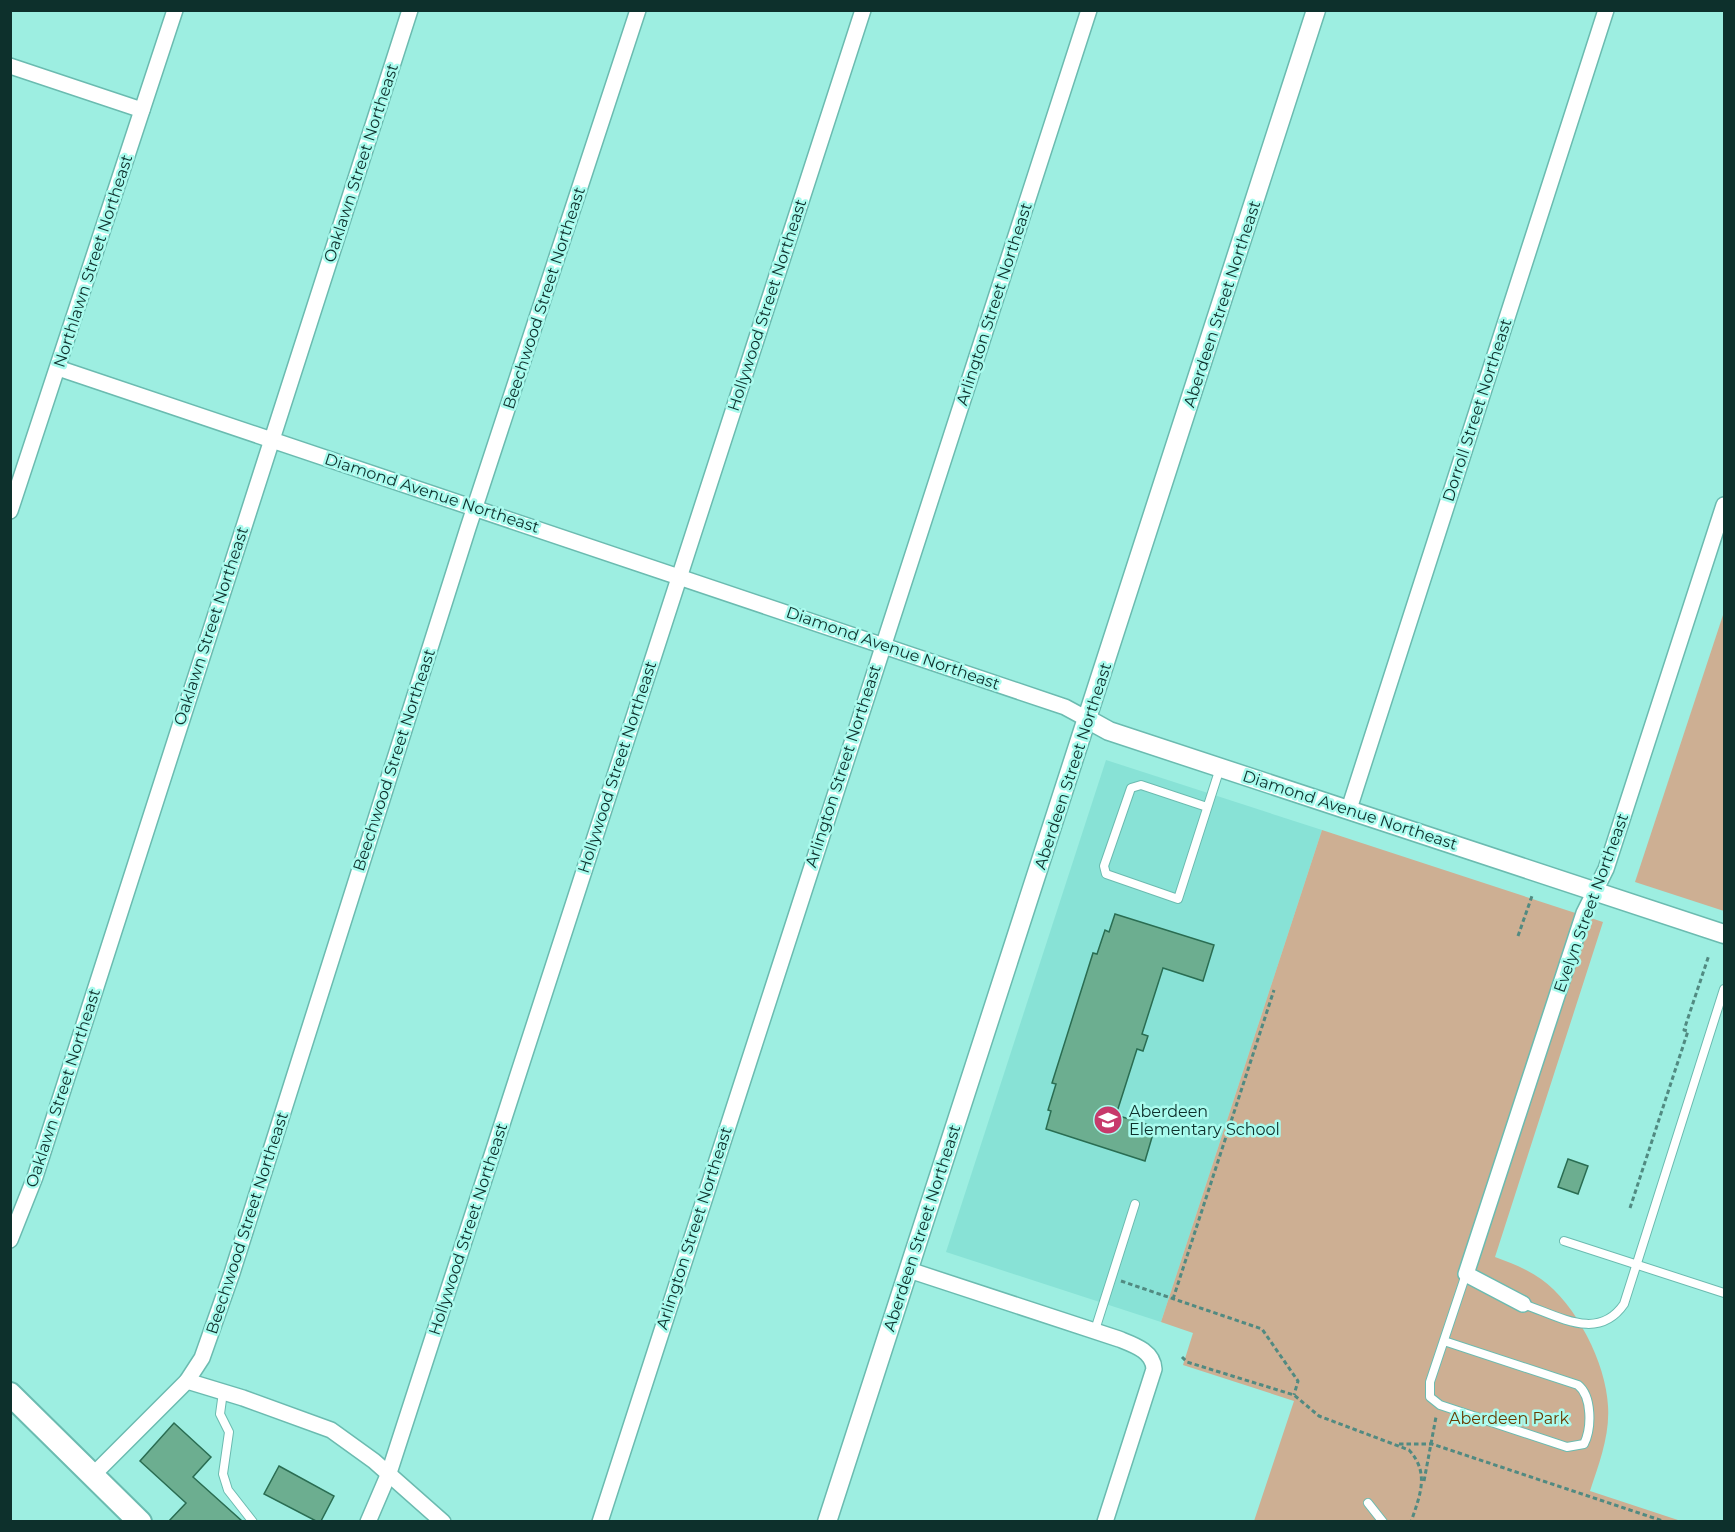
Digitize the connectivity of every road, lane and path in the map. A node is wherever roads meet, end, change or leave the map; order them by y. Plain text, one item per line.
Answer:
1 (175, 10) edge
2 (411, 10) edge
3 (638, 10) edge
4 (863, 10) edge
5 (1089, 10) edge
6 (1316, 10) edge
7 (1606, 10) edge
8 (10, 66) edge
9 (142, 110) junction
10 (58, 368) junction
11 (272, 439) junction
12 (1725, 505) edge
13 (476, 508) junction
14 (10, 511) edge
15 (679, 576) junction
16 (883, 645) junction
17 (1089, 720) junction
18 (1221, 767) junction
19 (1207, 807) junction
20 (1349, 809) junction
21 (1594, 891) junction
22 (1532, 896) dead end
23 (1725, 934) edge
24 (1518, 936) dead end
25 (1709, 955) dead end
26 (1725, 989) edge
27 (1274, 990) dead end
28 (1722, 1008) edge
29 (1135, 1204) dead end
30 (1630, 1208) dead end
31 (10, 1240) edge
32 (1564, 1241) dead end
33 (1636, 1264) junction
34 (909, 1270) junction
35 (1466, 1274) junction
36 (1112, 1278) junction
37 (1725, 1293) edge
38 (1173, 1299) junction
39 (1523, 1304) joint
40 (1095, 1330) junction
41 (1444, 1341) junction
42 (1182, 1357) dead end
43 (187, 1381) junction
44 (223, 1392) junction
45 (10, 1394) edge
46 (1294, 1395) junction
47 (1440, 1405) junction
48 (1397, 1443) junction
49 (1432, 1444) junction
50 (389, 1473) junction
51 (93, 1474) junction
52 (1423, 1485) junction
53 (1368, 1503) dead end
54 (140, 1521) edge
55 (253, 1521) edge
56 (368, 1521) edge
57 (443, 1521) edge
58 (600, 1521) edge
59 (827, 1521) edge
60 (1105, 1521) edge
61 (1383, 1521) edge
62 (1412, 1521) edge
63 (1666, 1521) edge

1 - 9 street, Northlawn Street Northeast
2 - 11 street, Oaklawn Street Northeast
3 - 13 street, Beechwood Street Northeast
4 - 15 street, Hollywood Street Northeast
5 - 16 street, Arlington Street Northeast
6 - 17 street, Aberdeen Street Northeast
7 - 20 street, Dorroll Street Northeast
8 - 9 street
9 - 10 street, Northlawn Street Northeast
10 - 11 street, Diamond Avenue Northeast
10 - 14 street, Northlawn Street Northeast
11 - 13 street, Diamond Avenue Northeast
11 - 31 street, Oaklawn Street Northeast
12 - 21 street, Evelyn Street Northeast
13 - 15 street, Diamond Avenue Northeast
13 - 43 street, Beechwood Street Northeast
15 - 16 street, Diamond Avenue Northeast
15 - 50 street, Hollywood Street Northeast
16 - 17 street, Diamond Avenue Northeast
16 - 58 street, Arlington Street Northeast
17 - 18 street, Diamond Avenue Northeast
17 - 34 street, Aberdeen Street Northeast
18 - 19 lane
18 - 20 street, Diamond Avenue Northeast
19 - 19 lane
20 - 21 street, Diamond Avenue Northeast
21 - 23 street, Diamond Avenue Northeast
21 - 35 street, Evelyn Street Northeast
22 - 24 path
25 - 30 path
26 - 28 lane
27 - 38 path
28 - 33 lane
29 - 36 lane
32 - 33 lane
33 - 37 lane
33 - 39 lane
34 - 40 street
34 - 59 street, Aberdeen Street Northeast
35 - 39 street
35 - 41 lane
36 - 38 path
36 - 40 lane
38 - 46 path
40 - 60 street
41 - 47 lane
41 - 47 lane
42 - 46 path
43 - 44 street
43 - 51 street, Beechwood Street Northeast
44 - 50 street
44 - 55 lane
45 - 51 main road
46 - 48 path
47 - 49 path
48 - 49 path
48 - 52 path
49 - 52 path
49 - 63 path
50 - 56 street, Hollywood Street Northeast
50 - 57 street
51 - 54 main road
52 - 62 path
53 - 61 lane

